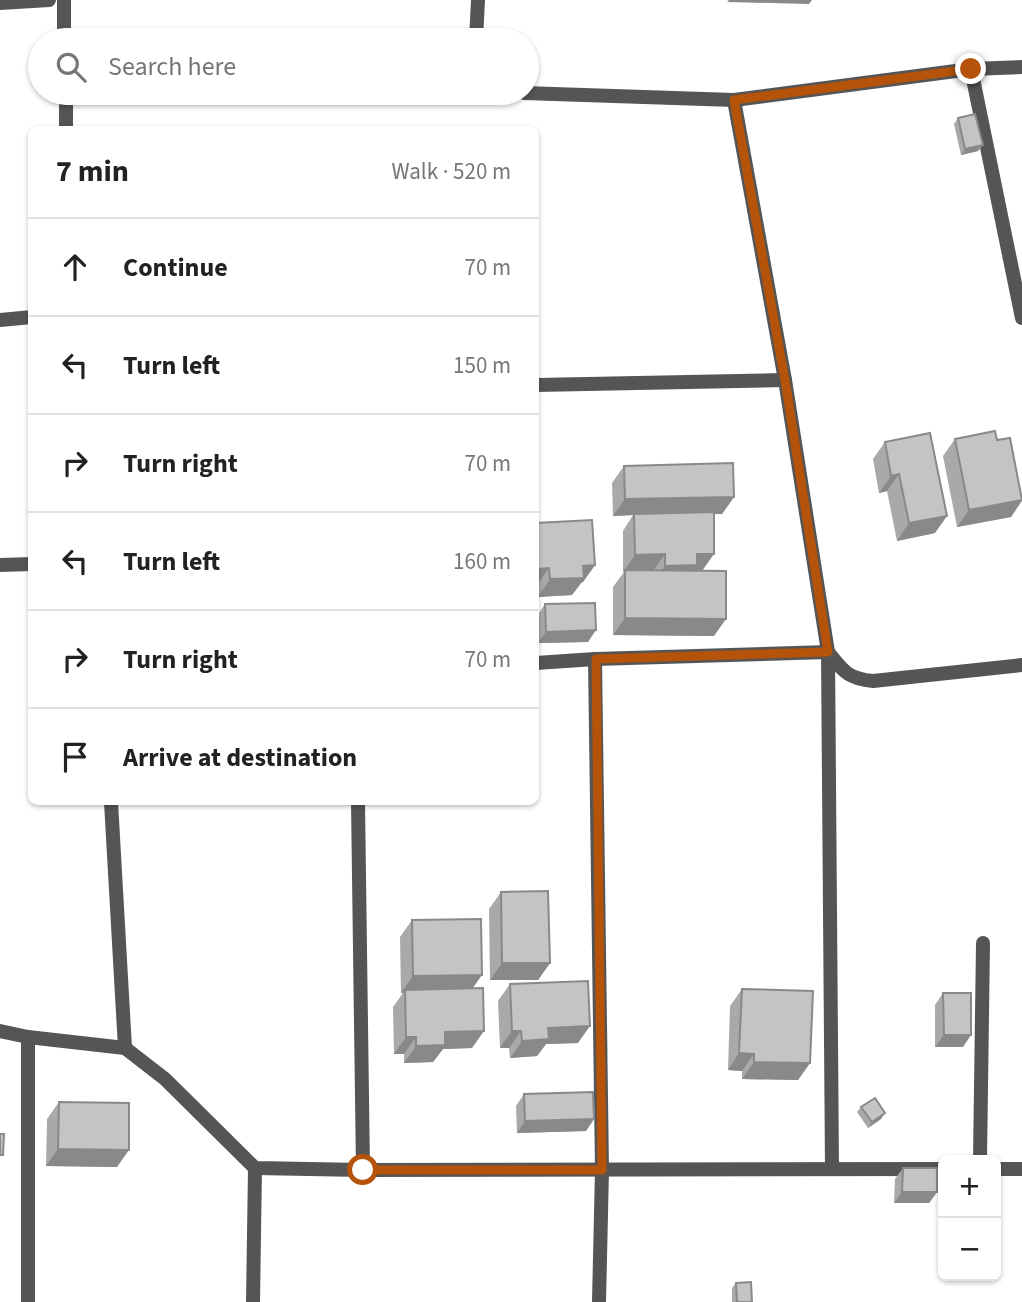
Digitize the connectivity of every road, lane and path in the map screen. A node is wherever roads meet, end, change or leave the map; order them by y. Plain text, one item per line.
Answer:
1 (49, 0) edge
2 (64, 0) edge
3 (478, 0) edge
4 (0, 3) edge
5 (65, 28) edge
6 (477, 28) edge
7 (1022, 67) edge
8 (971, 69) junction
9 (539, 94) edge
10 (734, 100) junction
11 (65, 105) edge
12 (66, 126) edge
13 (28, 317) edge
14 (1022, 318) edge
15 (0, 320) edge
16 (785, 380) junction
17 (539, 385) edge
18 (28, 564) edge
19 (0, 565) edge
20 (828, 652) junction
21 (596, 659) junction
22 (539, 663) edge
23 (1022, 664) edge
24 (111, 805) edge
25 (358, 805) edge
26 (983, 943) dead end
27 (0, 1031) edge
28 (27, 1037) junction
29 (125, 1048) junction
30 (980, 1155) edge
31 (255, 1168) junction
32 (832, 1169) junction
33 (938, 1169) edge
34 (1001, 1169) edge
35 (1022, 1169) edge
36 (363, 1170) junction
37 (602, 1170) junction
38 (27, 1302) edge
39 (253, 1302) edge
40 (598, 1302) edge

1 - 4 street
2 - 5 street
3 - 6 street
7 - 8 street
8 - 10 street
8 - 14 street
9 - 10 street
10 - 16 street
11 - 12 street
13 - 15 street
16 - 17 street
16 - 20 street
18 - 19 street
20 - 21 street
20 - 23 street
20 - 32 street
21 - 22 street
21 - 37 street
24 - 29 street
25 - 36 street
26 - 30 street
27 - 28 street
28 - 29 street
28 - 38 street
29 - 31 street
31 - 36 street
31 - 39 street
32 - 33 street
32 - 37 street
34 - 35 street
36 - 37 street
37 - 40 street

